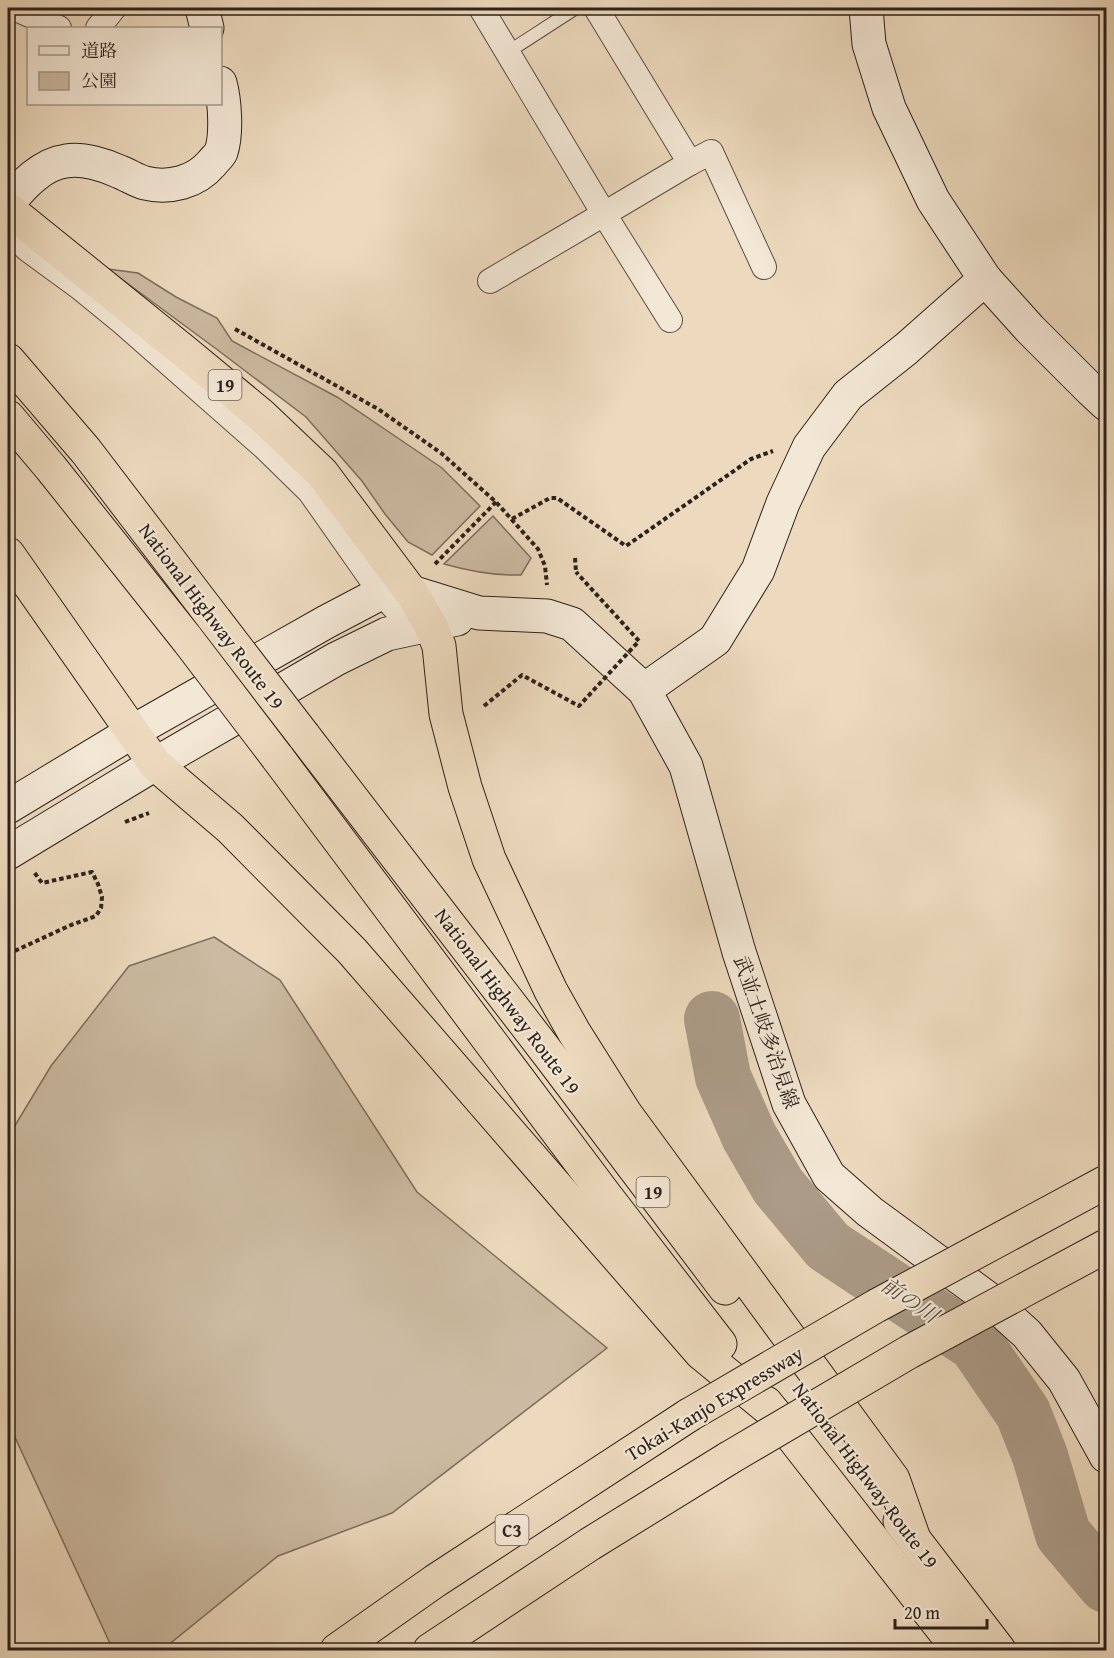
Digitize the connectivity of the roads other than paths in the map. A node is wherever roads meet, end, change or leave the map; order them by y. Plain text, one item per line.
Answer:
1 (14, 8) edge
2 (114, 8) edge
3 (202, 8) edge
4 (480, 8) edge
5 (576, 8) edge
6 (596, 8) edge
7 (866, 8) edge
8 (57, 27) edge
9 (99, 27) edge
10 (207, 27) edge
11 (508, 52) junction
12 (222, 99) edge
13 (690, 163) junction
14 (8, 203) edge
15 (8, 208) edge
16 (604, 214) junction
17 (8, 229) edge
18 (764, 267) dead end
19 (985, 279) junction
20 (490, 281) dead end
21 (670, 320) dead end
22 (8, 360) edge
23 (1107, 404) edge
24 (8, 417) edge
25 (8, 554) edge
26 (396, 592) junction
27 (479, 613) junction
28 (431, 626) junction
29 (644, 690) junction
30 (132, 732) junction
31 (155, 764) junction
32 (8, 807) edge
33 (8, 853) edge
34 (1107, 1182) edge
35 (1107, 1246) edge
36 (774, 1413) junction
37 (1107, 1456) edge
38 (914, 1539) junction
39 (953, 1648) edge
40 (337, 1650) edge
41 (430, 1650) edge
42 (999, 1650) edge

1 - 8 street
2 - 9 street
3 - 10 main road
4 - 11 street
5 - 11 lane
6 - 13 street
7 - 19 main road
11 - 16 street
12 - 14 main road
13 - 16 street
13 - 18 street
15 - 26 highway, 19
16 - 20 street
16 - 21 street
17 - 26 street
19 - 23 main road
19 - 29 main road
22 - 38 highway, National Highway Route 19 / 19, bridge
24 - 36 highway, National Highway Route 19 / 19, bridge
25 - 30 highway, 19
26 - 27 main road, 武並土岐多治見線
26 - 28 highway, 19
26 - 30 main road
27 - 28 main road, 武並土岐多治見線
27 - 29 main road, 武並土岐多治見線
28 - 31 main road, 武並土岐多治見線
28 - 38 highway, 19
29 - 37 main road, 武並土岐多治見線
30 - 31 highway, 19
30 - 32 main road
31 - 33 main road, 武並土岐多治見線
31 - 36 highway, 19
34 - 40 highway, Tokai-Kanjo Expressway / C3, bridge
35 - 41 highway, bridge
36 - 39 highway, National Highway Route 19 / 19
38 - 42 highway, National Highway Route 19 / 19

